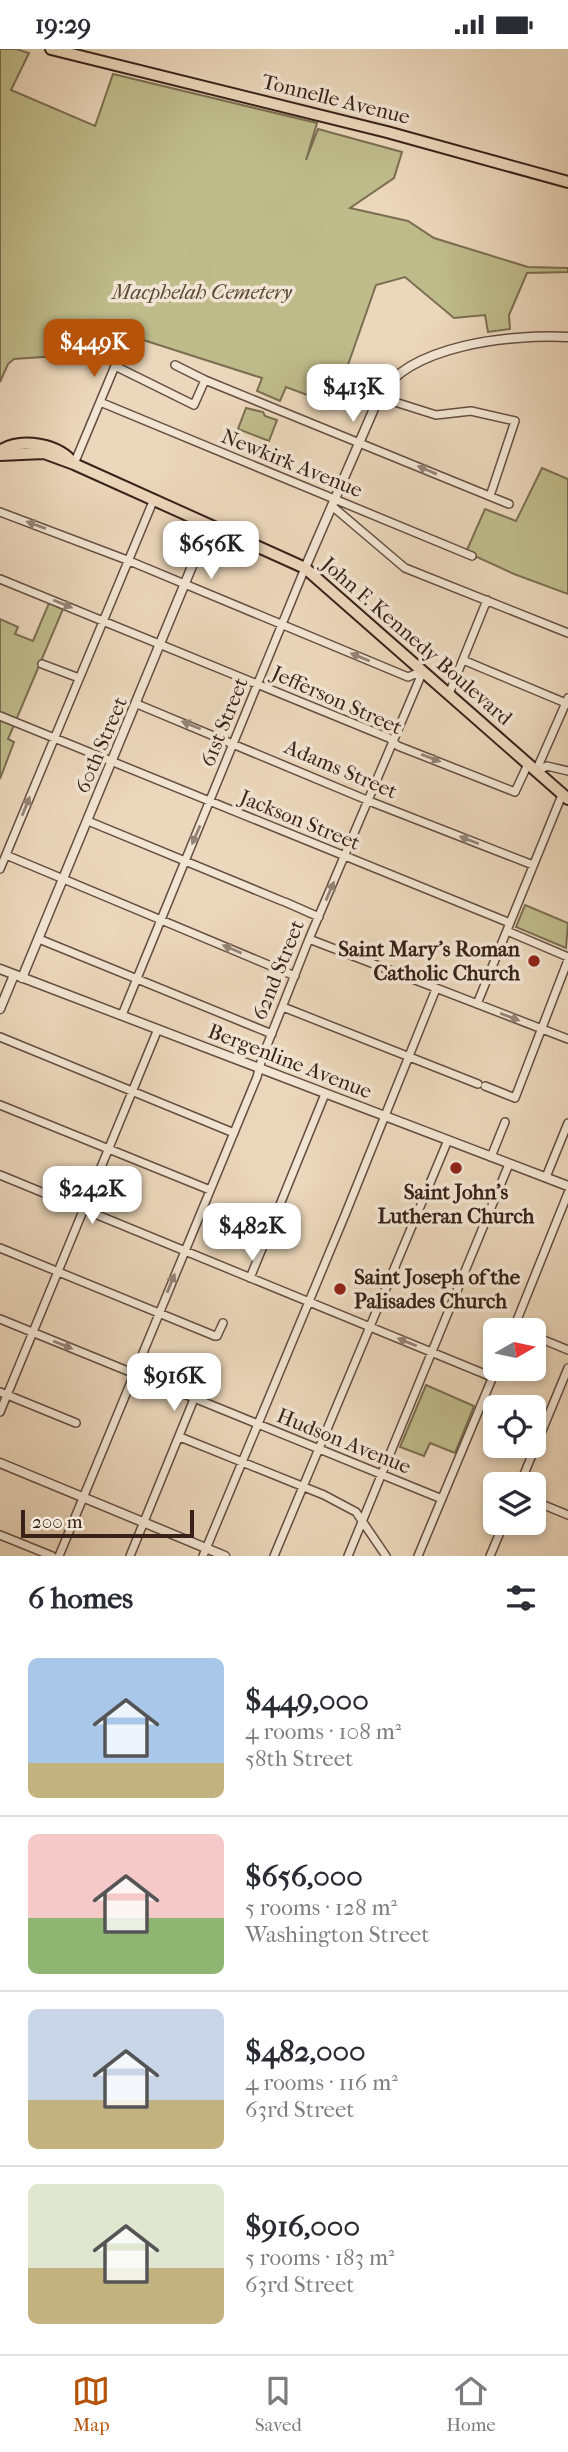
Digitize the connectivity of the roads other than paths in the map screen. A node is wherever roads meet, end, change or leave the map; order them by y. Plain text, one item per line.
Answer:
1 (51, 49) edge
2 (568, 182) edge
3 (568, 337) edge
4 (175, 365) dead end
5 (205, 380) junction
6 (379, 397) junction
7 (100, 402) junction
8 (359, 442) junction
9 (0, 453) edge
10 (74, 464) junction
11 (490, 496) junction
12 (154, 499) junction
13 (333, 503) junction
14 (509, 504) dead end
15 (0, 512) edge
16 (209, 525) junction
17 (472, 556) dead end
18 (127, 560) junction
19 (305, 568) junction
20 (0, 579) edge
21 (185, 585) junction
22 (487, 600) junction
23 (103, 620) junction
24 (282, 625) junction
25 (568, 633) edge
26 (162, 644) junction
27 (463, 660) junction
28 (43, 664) dead end
29 (423, 671) junction
30 (79, 678) junction
31 (258, 685) junction
32 (449, 694) junction
33 (567, 702) edge
34 (137, 704) junction
35 (0, 716) edge
36 (54, 738) junction
37 (393, 742) junction
38 (234, 743) junction
39 (112, 762) junction
40 (532, 767) junction
41 (568, 771) edge
42 (565, 797) edge
43 (368, 800) junction
44 (210, 803) junction
45 (88, 821) junction
46 (6, 855) junction
47 (344, 857) junction
48 (185, 861) junction
49 (533, 865) junction
50 (0, 869) edge
51 (63, 879) junction
52 (319, 916) junction
53 (161, 920) junction
54 (509, 927) junction
55 (40, 939) junction
56 (309, 939) junction
57 (568, 959) edge
58 (0, 969) edge
59 (295, 976) junction
60 (18, 977) junction
61 (137, 979) junction
62 (436, 989) junction
63 (477, 1004) junction
64 (283, 1007) junction
65 (0, 1009) edge
66 (122, 1015) junction
67 (158, 1029) junction
68 (542, 1029) junction
69 (272, 1034) junction
70 (0, 1037) edge
71 (568, 1039) edge
72 (409, 1056) junction
73 (260, 1067) junction
74 (132, 1091) junction
75 (325, 1094) junction
76 (0, 1105) edge
77 (385, 1116) junction
78 (505, 1122) dead end
79 (568, 1123) edge
80 (234, 1133) junction
81 (448, 1140) junction
82 (108, 1150) junction
83 (491, 1157) junction
84 (509, 1164) junction
85 (0, 1175) edge
86 (546, 1177) junction
87 (568, 1186) edge
88 (210, 1190) junction
89 (568, 1193) edge
90 (83, 1210) junction
91 (0, 1248) edge
92 (184, 1251) junction
93 (58, 1272) junction
94 (250, 1278) junction
95 (309, 1302) junction
96 (159, 1313) junction
97 (519, 1318) edge
98 (0, 1319) edge
99 (223, 1323) dead end
100 (370, 1327) junction
101 (32, 1333) junction
102 (546, 1341) edge
103 (568, 1350) edge
104 (431, 1352) junction
105 (568, 1368) edge
106 (483, 1373) edge
107 (134, 1374) junction
108 (490, 1381) edge
109 (4, 1393) edge
110 (194, 1399) junction
111 (0, 1412) edge
112 (76, 1423) dead end
113 (257, 1425) junction
114 (180, 1437) junction
115 (320, 1449) junction
116 (0, 1463) edge
117 (242, 1463) junction
118 (525, 1472) edge
119 (380, 1474) junction
120 (303, 1487) junction
121 (83, 1498) junction
122 (442, 1499) junction
123 (546, 1506) edge
124 (568, 1515) edge
125 (364, 1520) junction
126 (144, 1523) junction
127 (0, 1535) edge
128 (499, 1535) edge
129 (204, 1552) edge
130 (52, 1556) edge
131 (59, 1556) edge
132 (130, 1556) edge
133 (225, 1556) edge
134 (274, 1556) edge
135 (348, 1556) edge
136 (386, 1556) edge
137 (418, 1556) edge
138 (490, 1556) edge

1 - 2 main road, Tonnelle Avenue
3 - 6 street, 61st Street
4 - 5 street
5 - 7 street
5 - 8 street
6 - 8 street, 61st Street
6 - 11 street
7 - 10 street
7 - 13 street, Newkirk Avenue
11 -> 8 street
8 - 13 street, 61st Street
9 - 10 main road, John F. Kennedy Boulevard
10 - 12 main road, John F. Kennedy Boulevard
11 - 14 street
12 - 16 main road, John F. Kennedy Boulevard
12 - 18 street
13 - 17 street, Newkirk Avenue
13 - 19 street, 61st Street
13 - 22 street
18 -> 15 street
16 - 19 main road, John F. Kennedy Boulevard
16 - 21 street, 60th Street
18 - 21 street
18 - 23 street
19 - 24 street, 61st Street
19 - 29 main road, John F. Kennedy Boulevard
20 -> 23 street, Jefferson Street
21 - 24 street
21 - 26 street, 60th Street
22 - 25 street
22 - 27 street
23 - 26 street, Jefferson Street
23 - 30 street
29 -> 24 street
24 - 31 street, 61st Street
26 - 31 street, Jefferson Street
26 - 34 street, 60th Street
27 - 32 street
27 - 33 street
28 - 30 street
29 - 32 main road, John F. Kennedy Boulevard
29 - 37 street, 62nd Street
30 - 36 street
31 - 37 street, Jefferson Street
31 - 38 street, 61st Street
32 - 40 main road, John F. Kennedy Boulevard
33 - 40 street
38 -> 34 street, Adams Street
34 - 39 street, 60th Street
35 - 36 street, Jackson Street
36 - 39 street, Jackson Street
46 -> 36 street
37 -> 40 street, Jefferson Street
37 - 43 street, 62nd Street
38 - 43 street, Adams Street
38 - 44 street, 61st Street
39 - 44 street, Jackson Street
39 - 45 street, 60th Street
40 - 41 street
40 - 42 main road, John F. Kennedy Boulevard
42 - 49 street
43 - 47 street, 62nd Street
49 -> 43 street, Adams Street
44 - 47 street, Jackson Street
44 -> 48 street, 61st Street
45 - 48 street
45 - 51 street, 60th Street
46 - 50 street
46 - 51 street
52 -> 47 street, 62nd Street
47 - 54 street, Jackson Street
48 - 52 street
48 - 53 street, 61st Street
49 - 54 street
51 - 53 street
51 - 55 street, 60th Street
52 - 56 street, 62nd Street
59 -> 53 street
53 - 61 street, 61st Street
54 - 57 street, Jackson Street
54 - 63 street
55 - 60 street, 60th Street
55 - 61 street
56 - 59 street, 62nd Street
56 - 62 street
57 - 68 street
58 - 60 street, Bergenline Avenue
59 - 64 street, 62nd Street
60 - 65 street, 60th Street
60 - 66 street, Bergenline Avenue
61 - 66 street, 61st Street
61 - 69 street
62 - 63 street
62 - 72 street
63 -> 68 street
64 - 69 street, 62nd Street
64 - 72 street
66 - 67 street, Bergenline Avenue
67 - 73 street, Bergenline Avenue
67 - 74 street
68 - 71 street
68 - 72 street
69 - 73 street, 62nd Street
70 - 74 street
72 - 77 street
73 - 75 street, Bergenline Avenue
73 - 80 street, 62nd Street
74 - 80 street
74 - 82 street
75 - 77 street, Bergenline Avenue
75 - 94 street
76 - 82 street
77 - 81 street, Bergenline Avenue
77 - 95 street
78 - 83 street
79 - 86 street
80 - 88 street, 62nd Street
81 - 83 street, Bergenline Avenue
81 - 100 street
82 - 88 street
82 - 90 street
83 - 84 street, Bergenline Avenue
84 - 86 street, Bergenline Avenue
84 - 104 street
85 - 90 street
86 - 87 street, Bergenline Avenue
88 - 92 street, 62nd Street
89 - 97 street
90 - 92 street
90 - 93 street
91 - 93 street
92 - 94 street
96 -> 92 street, 62nd Street
93 - 96 street
93 - 101 street
94 - 95 street
95 - 100 street
95 - 113 street
96 - 99 street
96 - 107 street, 62nd Street
98 - 101 street, Hudson Avenue
104 -> 100 street
100 - 115 street
101 -> 107 street, Hudson Avenue
101 - 109 street
102 - 103 street
104 - 106 street
104 - 119 street
105 - 118 street
107 - 110 street, Hudson Avenue
107 - 121 street, 62nd Street
108 - 122 street
109 - 111 street
109 - 112 street
110 - 113 street, Hudson Avenue
110 - 114 street
113 - 115 street, Hudson Avenue
113 - 117 street
114 - 117 street
114 - 126 street
115 - 119 street, Hudson Avenue
115 - 120 street
116 - 121 street
117 - 120 street
117 - 129 street
119 - 122 street, Hudson Avenue
119 - 125 street
120 - 125 street
120 - 134 street
121 - 126 street
121 - 131 street, 62nd Street
122 - 137 street
123 - 124 street
125 - 135 street
125 - 136 street
126 - 129 street
126 - 132 street
127 - 130 street
128 - 138 street
129 - 133 street

